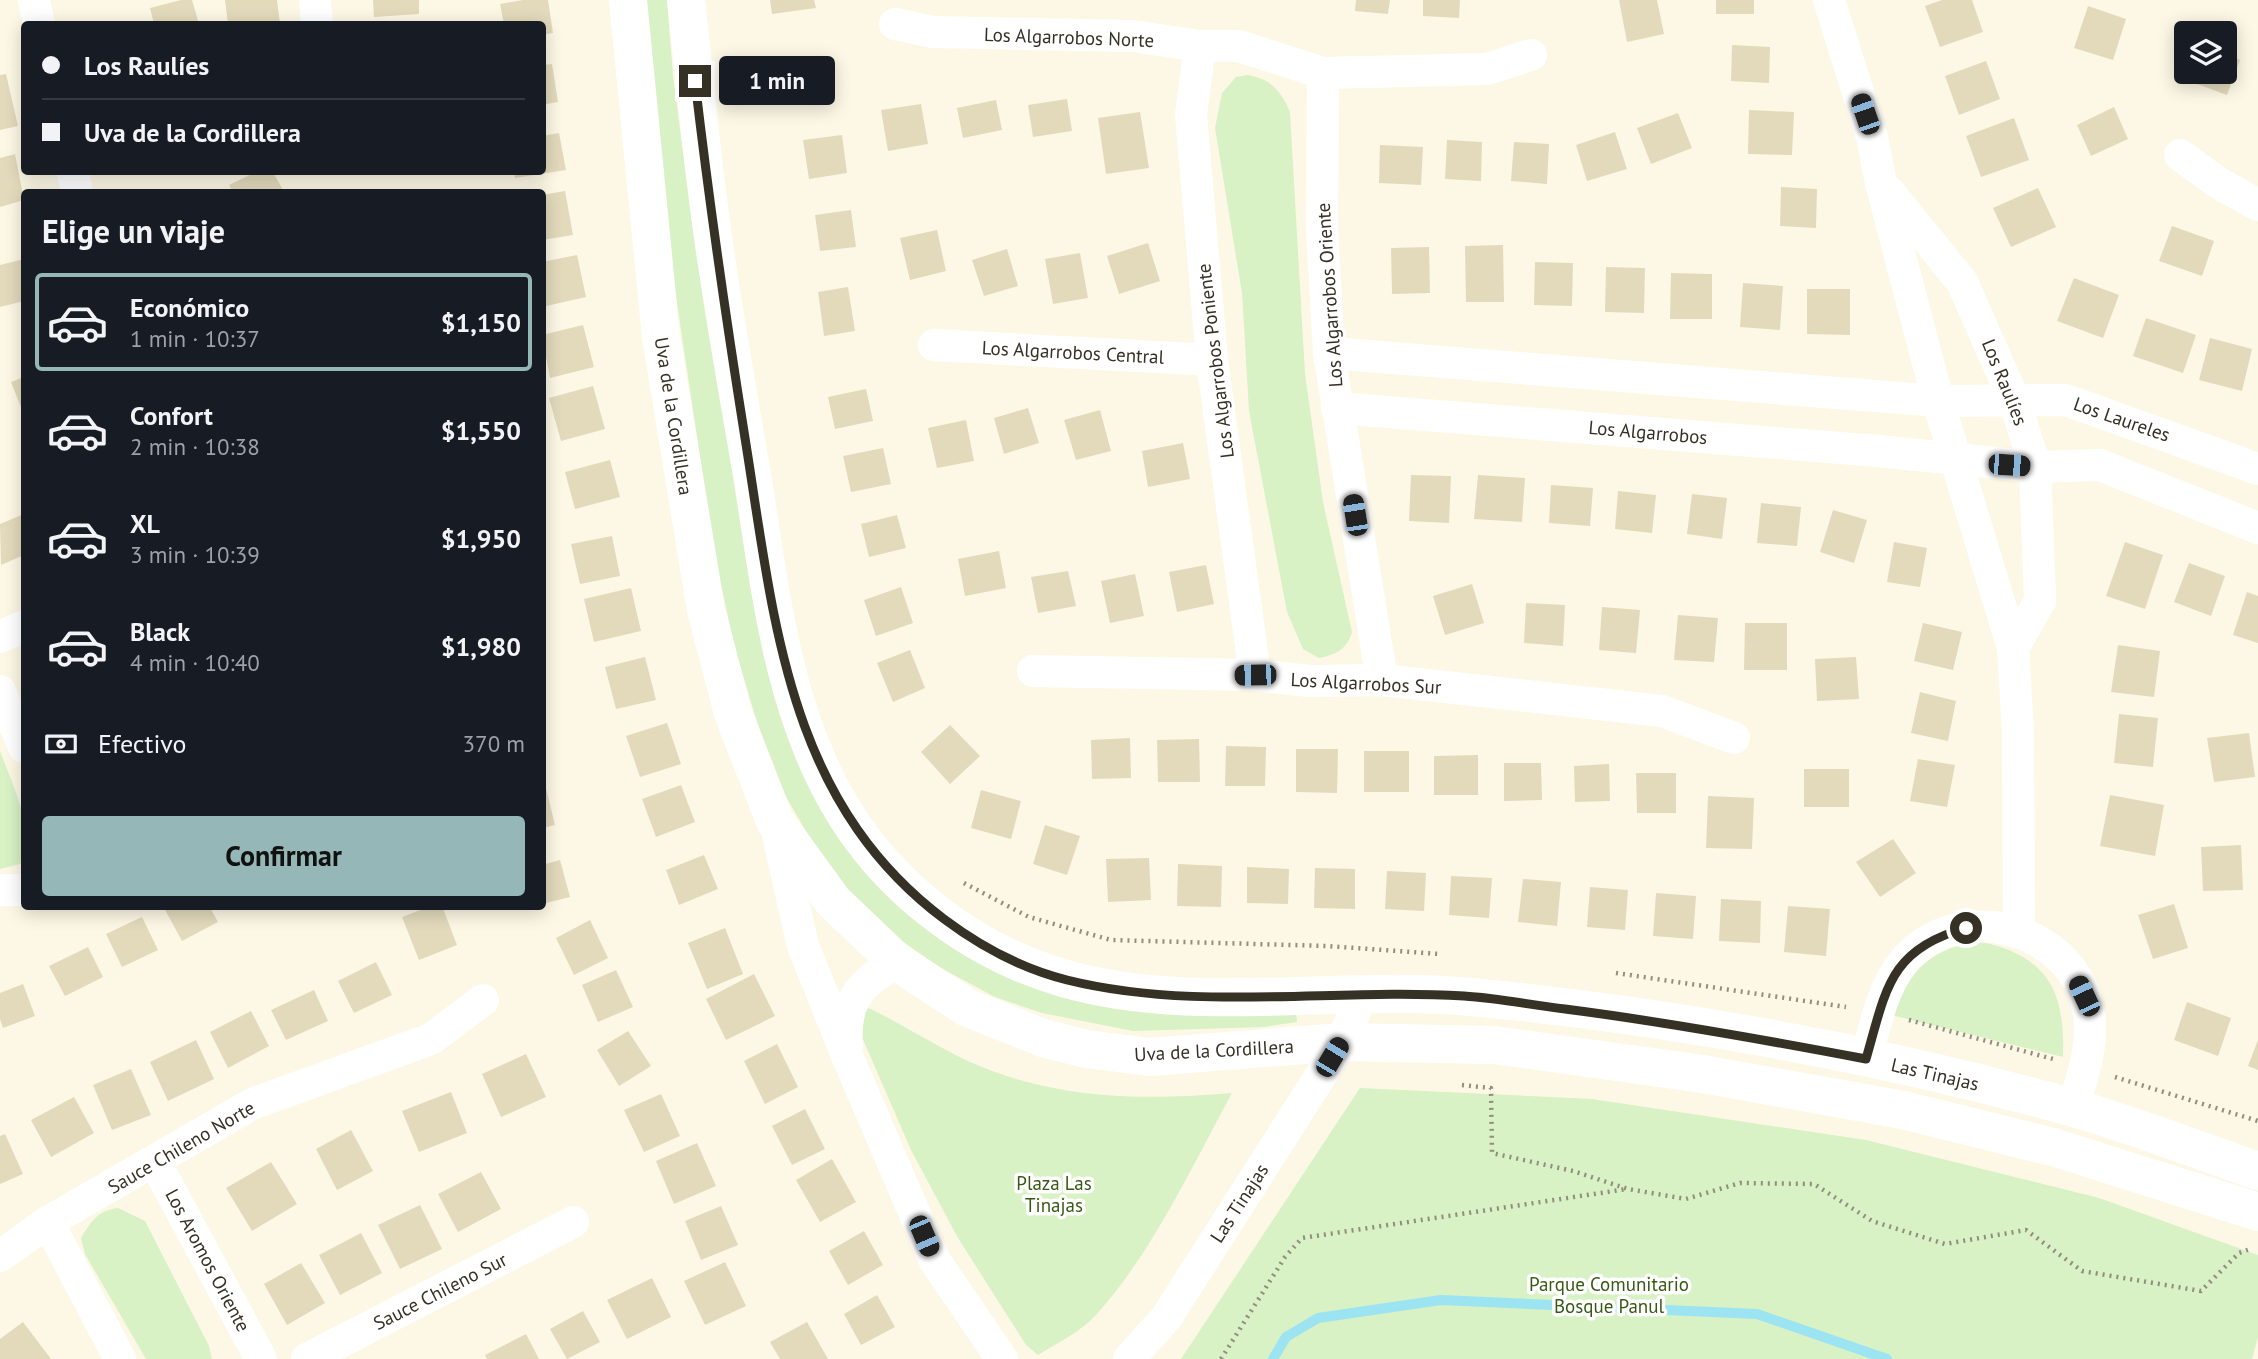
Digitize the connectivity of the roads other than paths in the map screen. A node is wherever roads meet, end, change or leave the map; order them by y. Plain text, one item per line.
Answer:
1 (34, 0) edge
2 (315, 0) edge
3 (628, 0) edge
4 (686, 0) edge
5 (1829, 0) edge
6 (38, 21) edge
7 (317, 21) edge
8 (895, 24) dead end
9 (1200, 46) junction
10 (1531, 55) dead end
11 (1323, 74) junction
12 (2180, 155) dead end
13 (1881, 183) junction
14 (2258, 205) edge
15 (934, 345) dead end
16 (1329, 354) junction
17 (1212, 360) junction
18 (1938, 401) junction
19 (2015, 402) junction
20 (1337, 408) junction
21 (1957, 461) junction
22 (2035, 467) junction
23 (2258, 470) edge
24 (2258, 528) edge
25 (21, 627) edge
26 (0, 637) edge
27 (2013, 648) junction
28 (1034, 671) dead end
29 (1255, 675) junction
30 (1382, 680) junction
31 (0, 691) edge
32 (1734, 738) dead end
33 (21, 740) edge
34 (775, 821) junction
35 (0, 890) edge
36 (21, 890) edge
37 (2019, 931) junction
38 (897, 962) junction
39 (1362, 994) junction
40 (483, 1000) dead end
41 (1342, 1042) junction
42 (848, 1058) junction
43 (1866, 1059) junction
44 (2073, 1108) junction
45 (155, 1162) junction
46 (2258, 1171) edge
47 (2258, 1212) edge
48 (573, 1222) dead end
49 (48, 1223) junction
50 (0, 1256) edge
51 (120, 1359) edge
52 (261, 1359) edge
53 (307, 1359) edge
54 (1002, 1359) edge
55 (1129, 1359) edge

1 - 6 street
2 - 7 street
3 - 34 street, Uva de la Cordillera
4 - 39 street
5 - 13 street, Los Raulíes
8 - 9 street, Los Algarrobos Norte
9 - 11 street, Los Algarrobos Norte
9 - 17 street, Los Algarrobos Poniente
10 - 11 street, Los Algarrobos Norte
11 - 16 street, Los Algarrobos Oriente
12 - 14 street
13 - 18 street, Los Raulíes
13 - 19 street, Los Raulíes
15 - 17 street, Los Algarrobos Central
16 - 18 street
16 - 20 street, Los Algarrobos Oriente
17 - 29 street, Los Algarrobos Poniente
18 - 19 street, Los Laureles
18 - 21 street, Los Raulíes
19 - 22 street, Los Raulíes
19 - 23 street, Los Laureles
20 - 21 street, Los Algarrobos
20 - 30 street, Los Algarrobos Oriente
21 - 22 street
21 - 27 street, Los Raulíes
22 - 24 street
22 - 27 street, Los Raulíes
25 - 26 street
27 - 37 street, Los Raulíes
28 - 29 street, Los Algarrobos Sur
29 - 30 street, Los Algarrobos Sur
30 - 32 street, Los Algarrobos Sur
31 - 33 street
34 - 38 street, Uva de la Cordillera
34 - 42 street, Uva de la Cordillera
35 - 36 street
37 - 43 street
37 - 44 street
38 - 41 street, Uva de la Cordillera
38 - 42 street, Uva de la Cordillera
39 - 41 street, Las Tinajas
39 - 43 street, Las Tinajas
40 - 45 street, Sauce Chileno Norte
41 - 47 street
41 - 55 street, Las Tinajas
42 - 54 street, Uva de la Cordillera
43 - 44 street, Las Tinajas
44 - 46 street, Las Tinajas
45 - 49 street, Sauce Chileno Norte
45 - 52 street, Los Aromos Oriente
48 - 53 street, Sauce Chileno Sur
49 - 50 street, Sauce Chileno Norte
49 - 51 street

